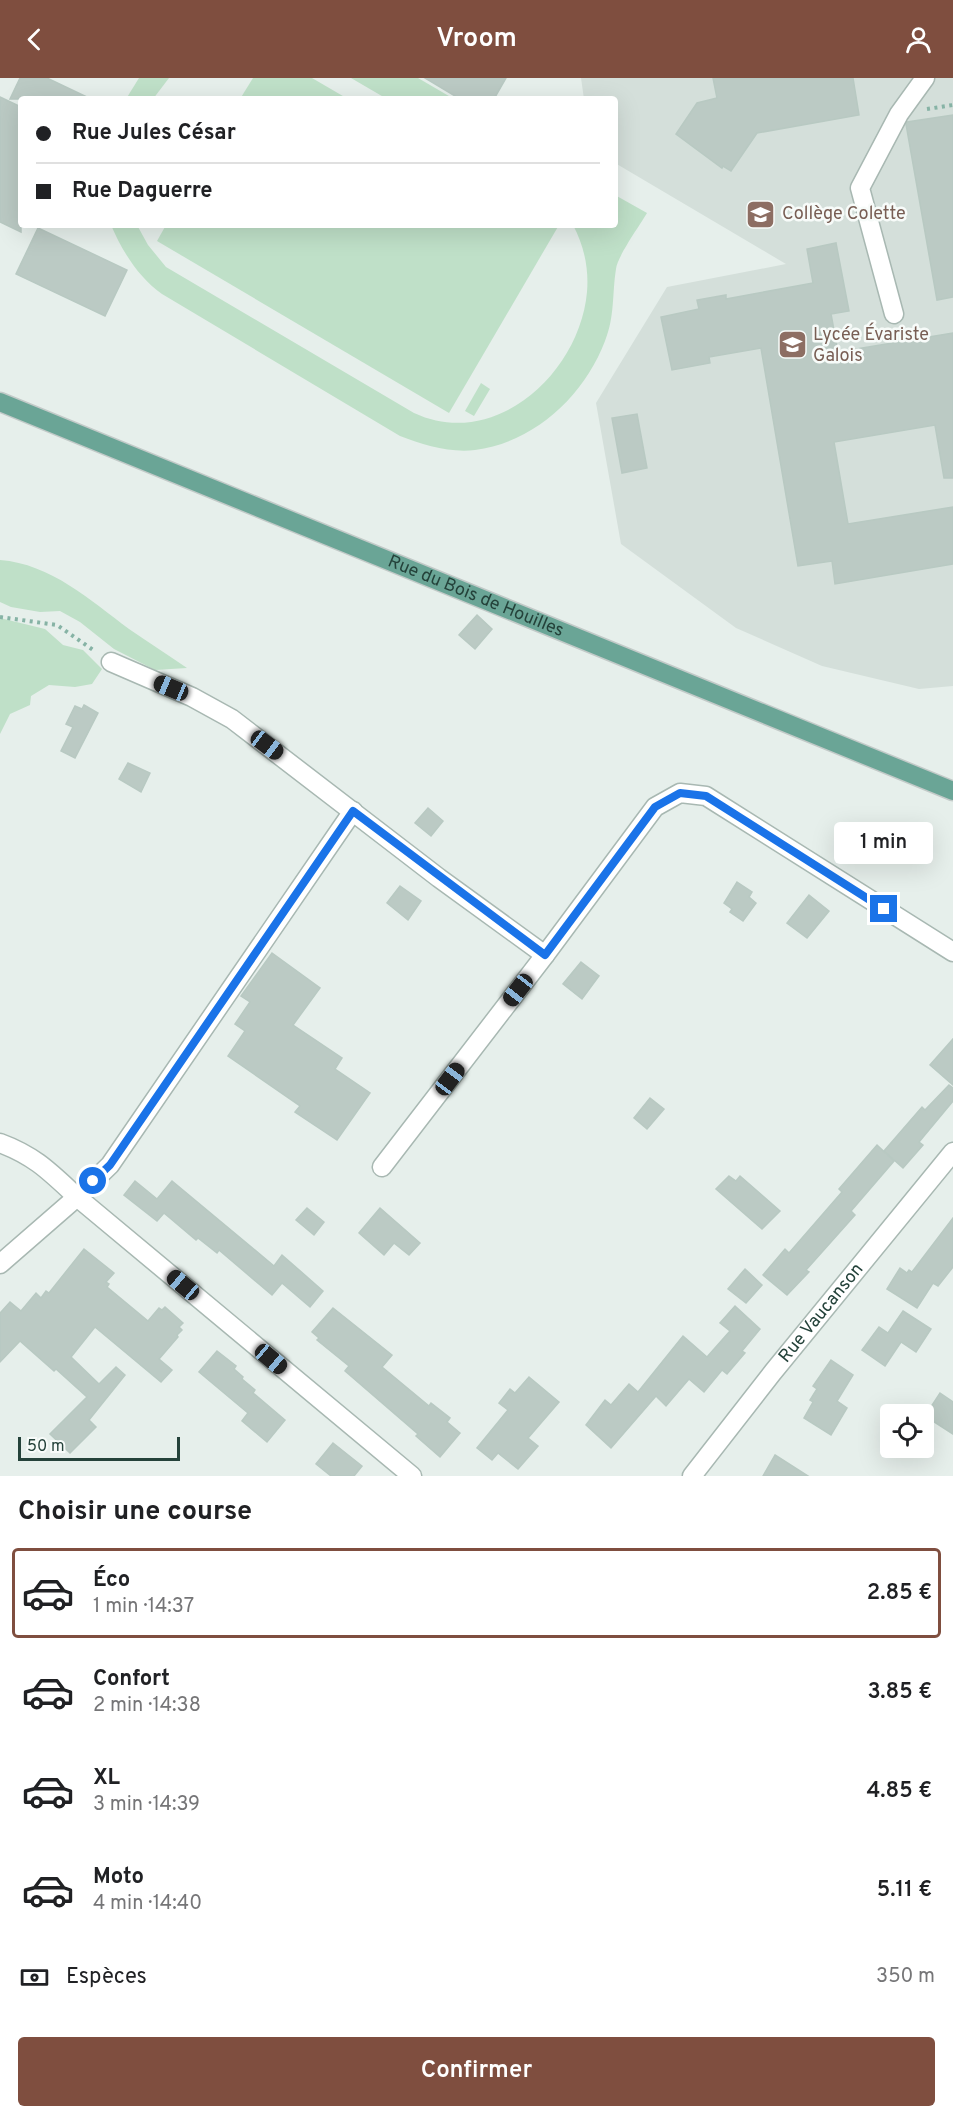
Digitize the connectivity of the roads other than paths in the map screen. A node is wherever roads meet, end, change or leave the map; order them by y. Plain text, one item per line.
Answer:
1 (925, 78) edge
2 (894, 314) dead end
3 (0, 402) edge
4 (111, 662) road end
5 (953, 790) edge
6 (353, 811) junction
7 (953, 952) edge
8 (545, 955) junction
9 (0, 1143) edge
10 (953, 1152) edge
11 (382, 1167) dead end
12 (77, 1197) junction
13 (0, 1264) edge
14 (702, 1473) edge
15 (412, 1476) edge

1 - 2 street
3 - 5 main road, Rue du Bois de Houilles
4 - 6 street
6 - 8 street
6 - 12 street
7 - 8 street
8 - 11 street
9 - 12 street
10 - 14 street, Rue Vaucanson
12 - 13 street
12 - 15 street

